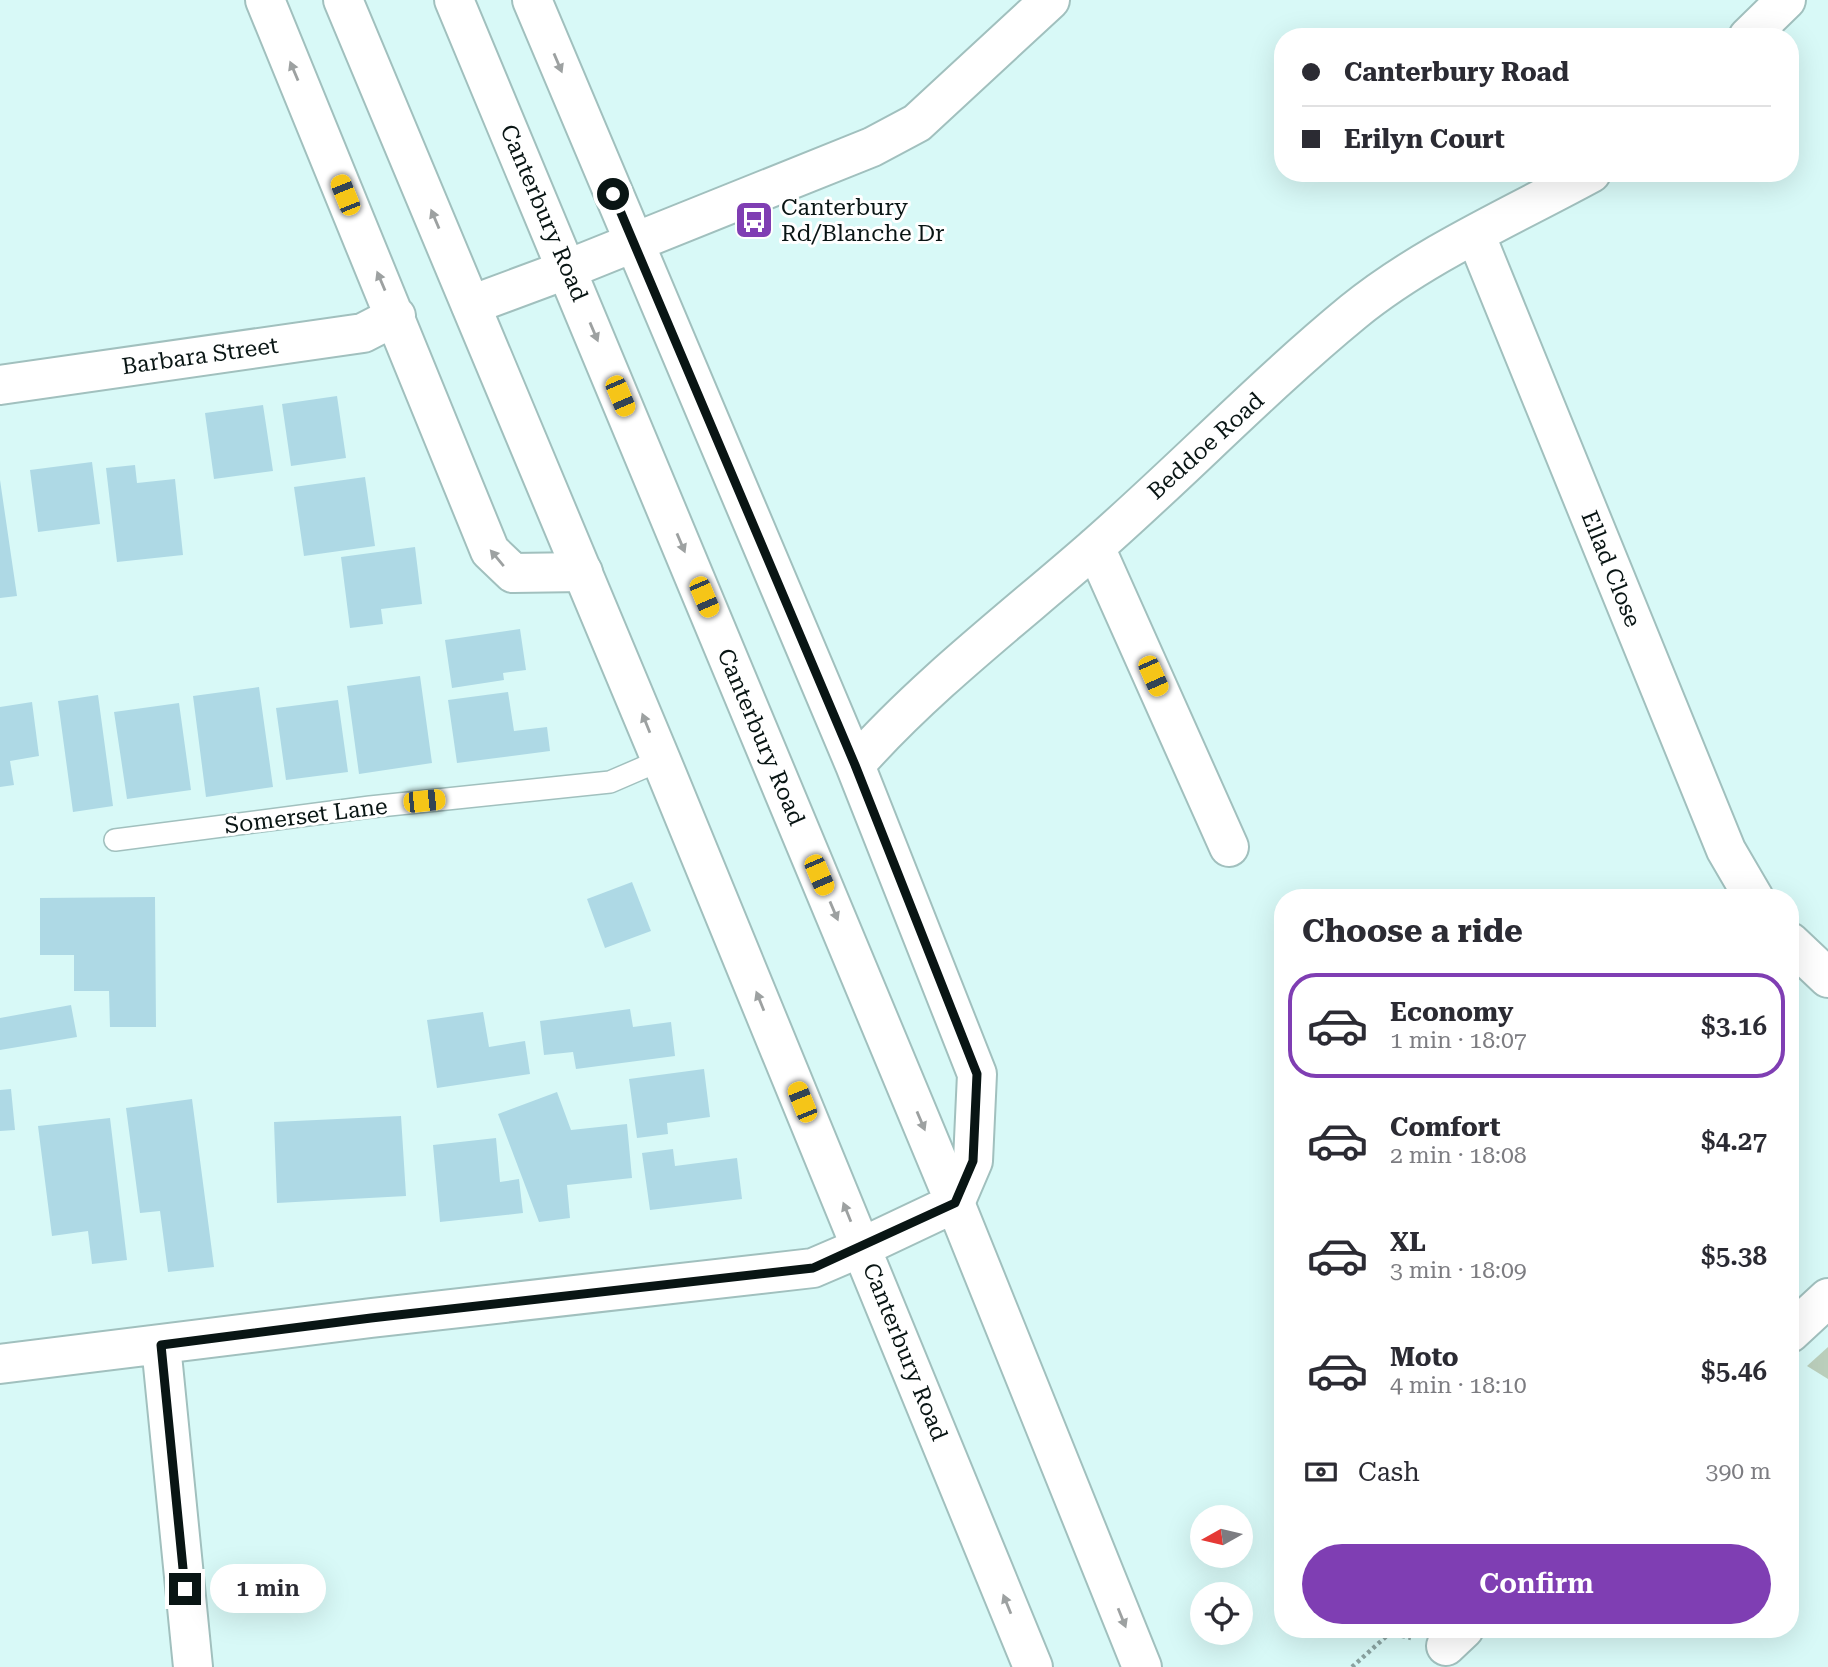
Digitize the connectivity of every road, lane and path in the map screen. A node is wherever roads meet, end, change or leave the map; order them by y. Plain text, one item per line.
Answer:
1 (265, 0) edge
2 (343, 0) edge
3 (454, 0) edge
4 (532, 0) edge
5 (1050, 0) edge
6 (1786, 0) edge
7 (1757, 28) edge
8 (1575, 182) edge
9 (1476, 236) junction
10 (633, 242) junction
11 (568, 269) junction
12 (471, 305) junction
13 (396, 316) junction
14 (0, 385) edge
15 (1096, 547) junction
16 (583, 572) junction
17 (661, 760) junction
18 (855, 765) junction
19 (115, 841) dead end
20 (1229, 847) dead end
21 (1749, 889) edge
22 (1799, 951) edge
23 (1828, 978) edge
24 (955, 1203) junction
25 (862, 1247) junction
26 (1828, 1298) edge
27 (1799, 1325) edge
28 (161, 1345) junction
29 (0, 1364) edge
30 (1384, 1638) edge
31 (193, 1667) edge
32 (1033, 1667) edge
33 (1142, 1667) edge
34 (1352, 1667) edge

13 -> 1 street
12 -> 2 street, Canterbury Road
3 - 11 street, Canterbury Road
4 -> 10 street
5 - 10 street
6 - 7 street
8 - 9 street, Beddoe Road
9 - 15 street, Beddoe Road
9 - 21 street, Ellad Close
10 - 11 street
10 - 18 street
11 - 12 street
11 -> 24 street, Canterbury Road
12 - 16 street, Canterbury Road
13 - 14 street, Barbara Street
16 -> 13 street
15 - 18 street, Beddoe Road
15 - 20 street
17 -> 16 street, Canterbury Road
17 - 19 lane, Somerset Lane
25 -> 17 street, Canterbury Road
18 - 24 street
22 - 23 street
24 - 25 street
24 -> 33 street, Canterbury Road
25 - 28 street
32 -> 25 street, Canterbury Road
26 - 27 street
28 - 29 street
28 - 31 street
30 - 34 path

